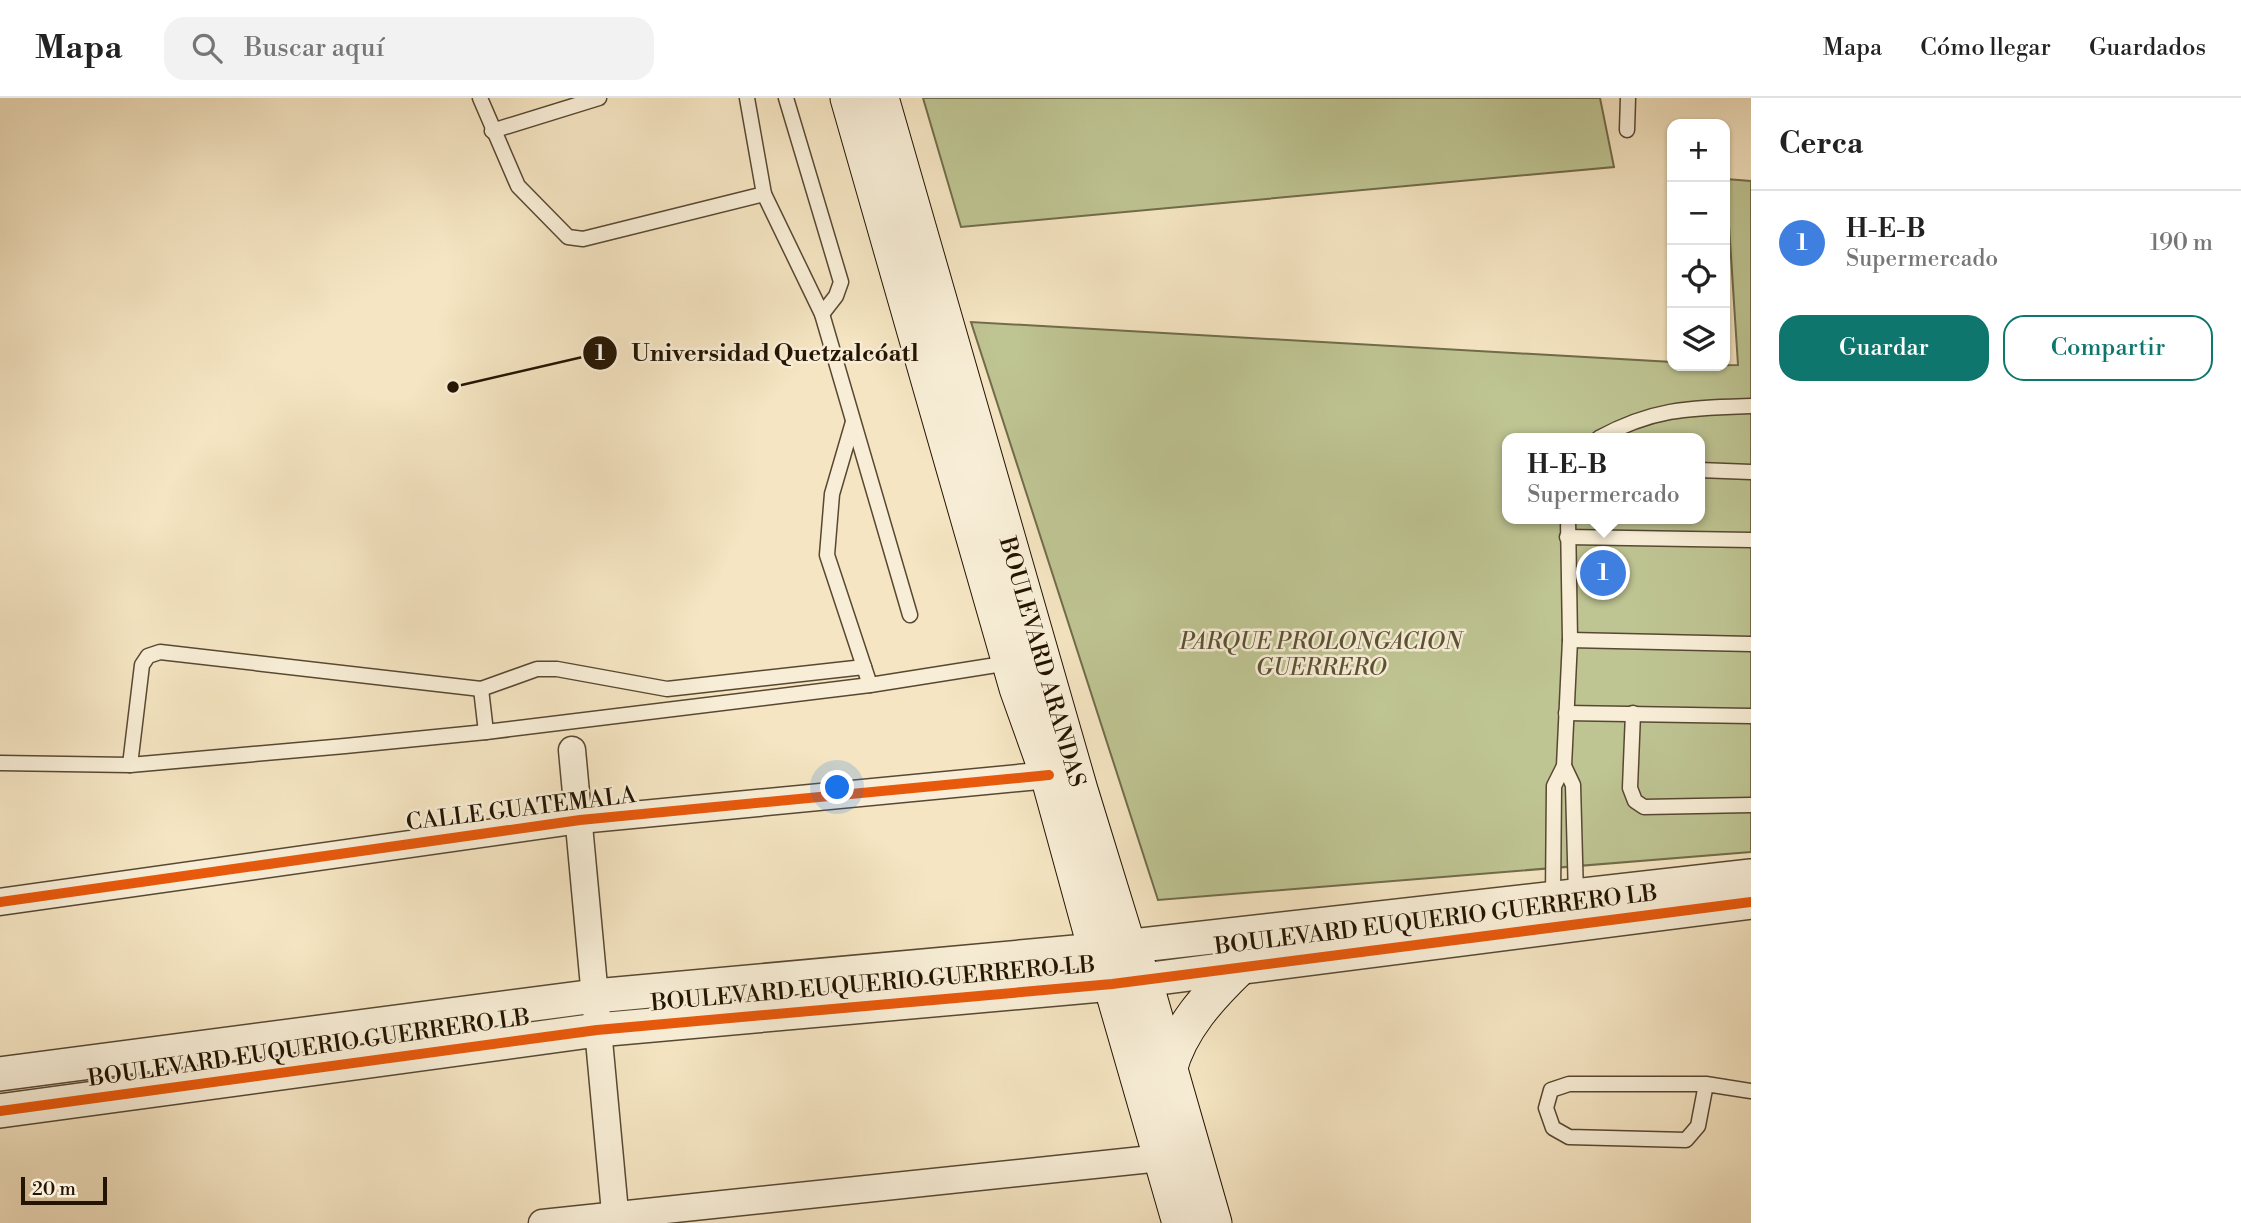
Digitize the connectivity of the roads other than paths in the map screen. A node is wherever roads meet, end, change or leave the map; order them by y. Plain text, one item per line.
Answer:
1 (480, 98) edge
2 (599, 98) edge
3 (747, 98) edge
4 (786, 98) edge
5 (849, 98) edge
6 (880, 98) edge
7 (1628, 98) edge
8 (1628, 130) dead end
9 (492, 131) junction
10 (764, 194) junction
11 (822, 314) junction
12 (1751, 406) edge
13 (853, 421) junction
14 (1608, 433) edge
15 (1705, 470) edge
16 (1751, 472) edge
17 (1568, 524) edge
18 (1567, 537) junction
19 (1751, 540) edge
20 (910, 615) dead end
21 (1570, 640) junction
22 (1751, 644) edge
23 (1011, 663) junction
24 (864, 667) junction
25 (870, 685) junction
26 (481, 689) junction
27 (1566, 713) junction
28 (1633, 713) junction
29 (1751, 716) edge
30 (486, 732) junction
31 (572, 750) dead end
32 (0, 763) edge
33 (130, 765) junction
34 (1564, 766) junction
35 (1049, 775) junction
36 (1751, 805) edge
37 (580, 820) junction
38 (1751, 876) edge
39 (0, 902) edge
40 (1751, 902) edge
41 (1568, 905) junction
42 (1112, 948) junction
43 (1239, 967) junction
44 (1127, 982) junction
45 (595, 996) junction
46 (597, 1030) junction
47 (1168, 1070) junction
48 (0, 1074) edge
49 (1706, 1084) junction
50 (1751, 1091) edge
51 (0, 1111) edge
52 (1177, 1157) junction
53 (615, 1219) edge
54 (542, 1223) edge
55 (1181, 1223) edge
56 (1213, 1223) edge

1 - 9 lane
2 - 9 lane
3 - 10 lane
4 - 11 lane
5 - 23 main road, BOULEVARD ARANDAS
6 - 42 main road, BOULEVARD ARANDAS
7 - 8 lane
9 - 10 lane
10 - 11 lane
11 - 13 lane
12 - 14 lane
13 - 20 lane
13 - 24 lane
15 - 16 lane
17 - 18 lane
18 - 19 lane
18 - 21 lane
21 - 22 lane
21 - 27 lane
23 - 25 lane
23 - 35 main road, BOULEVARD ARANDAS
24 - 25 lane
24 - 26 lane
25 - 30 lane
26 - 30 lane
26 - 33 lane
27 - 28 lane
27 - 34 lane
28 - 29 lane
28 - 36 lane
30 - 33 lane
31 - 37 street
32 - 33 lane
34 - 41 lane
34 - 41 lane
35 - 37 street, CALLE GUATEMALA
35 - 42 main road, BOULEVARD ARANDAS
37 - 39 street, CALLE GUATEMALA
37 - 45 street
38 - 41 street, BOULEVARD EUQUERIO GUERRERO LB
40 - 41 street, BOULEVARD EUQUERIO GUERRERO LB
41 - 42 street, BOULEVARD EUQUERIO GUERRERO LB
41 - 43 street, BOULEVARD EUQUERIO GUERRERO LB
42 - 44 main road, BOULEVARD ARANDAS
42 - 45 street, BOULEVARD EUQUERIO GUERRERO LB
43 - 44 street, BOULEVARD EUQUERIO GUERRERO LB
43 - 47 main road
44 - 46 street, BOULEVARD EUQUERIO GUERRERO LB
44 - 47 main road, BOULEVARD ARANDAS
44 - 52 main road, BOULEVARD ARANDAS
45 - 46 street
45 - 48 street, BOULEVARD EUQUERIO GUERRERO LB
46 - 51 street, BOULEVARD EUQUERIO GUERRERO LB
46 - 53 street
47 - 52 main road, BOULEVARD ARANDAS
49 - 49 lane
49 - 50 lane
52 - 53 street
52 - 55 main road, BOULEVARD ARANDAS
52 - 56 main road, BOULEVARD ARANDAS
53 - 54 street

